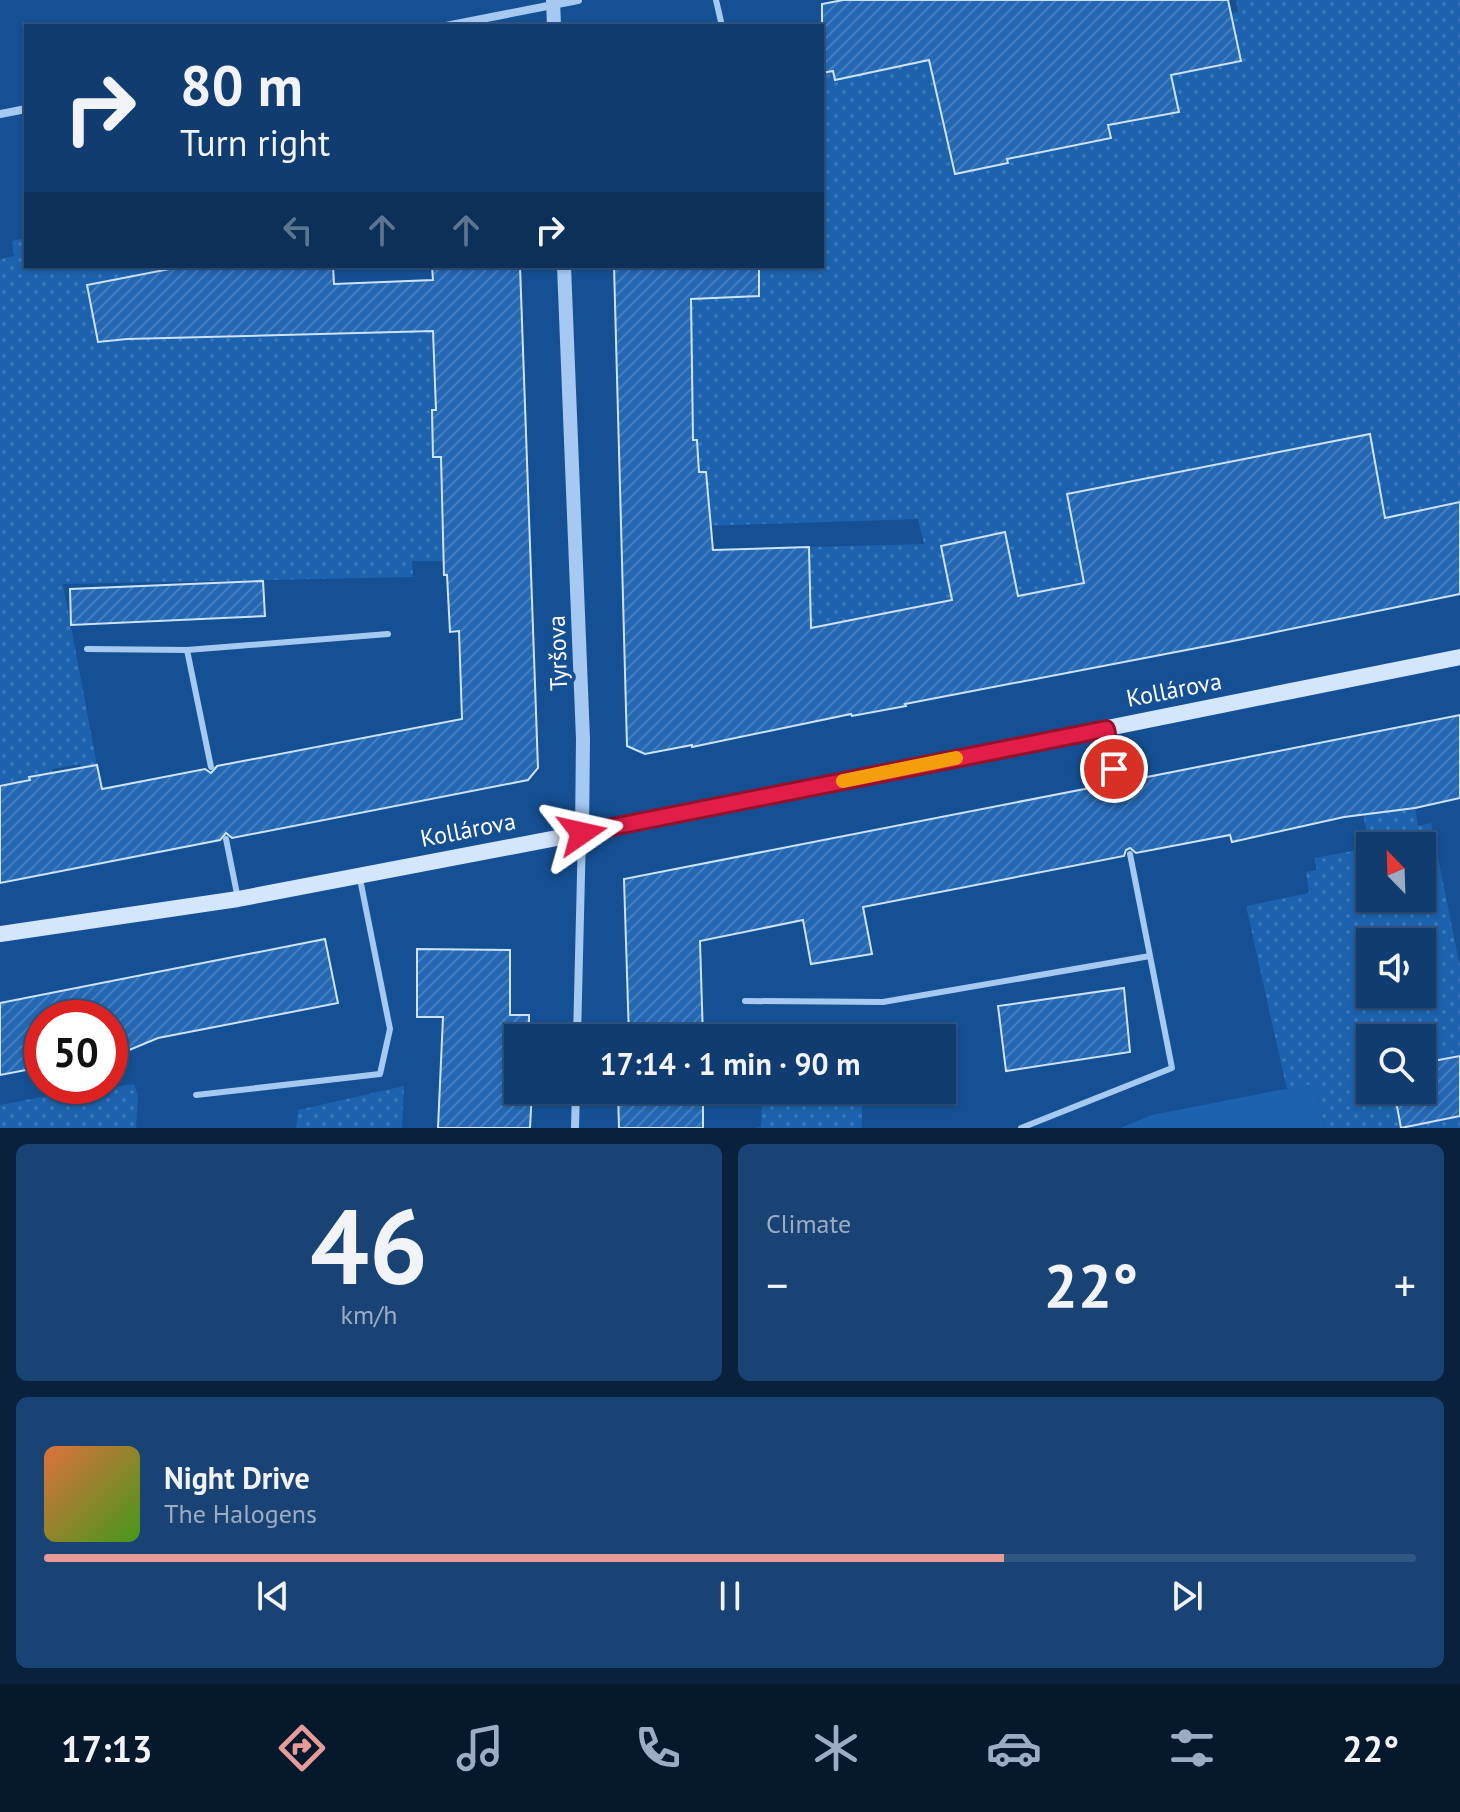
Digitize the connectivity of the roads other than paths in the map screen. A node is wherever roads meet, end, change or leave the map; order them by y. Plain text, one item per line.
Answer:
1 (578, 0) edge
2 (716, 0) edge
3 (553, 2) edge
4 (455, 24) edge
5 (554, 24) edge
6 (722, 24) edge
7 (24, 109) edge
8 (0, 114) edge
9 (564, 268) edge
10 (388, 634) dead end
11 (87, 649) dead end
12 (187, 650) junction
13 (1460, 657) edge
14 (1106, 729) junction
15 (211, 767) dead end
16 (1116, 783) dead end
17 (582, 833) junction
18 (226, 839) dead end
19 (1130, 854) dead end
20 (359, 875) junction
21 (238, 899) junction
22 (0, 934) edge
23 (1150, 956) junction
24 (745, 1001) dead end
25 (577, 1024) edge
26 (196, 1095) dead end
27 (576, 1104) edge
28 (575, 1128) edge
29 (1021, 1128) edge

1 - 3 street
2 - 6 lane
3 - 4 street
3 - 5 street
7 - 8 street
9 - 17 street, Tyršova
10 - 12 lane
11 - 12 lane
12 - 15 lane
13 - 14 main road, Kollárova
14 - 16 lane
14 - 17 main road, Kollárova
17 - 20 main road, Kollárova
17 - 25 street, Tyršova
18 - 21 lane
19 - 23 lane
20 - 21 main road, Kollárova
20 - 26 lane
21 - 22 main road, Kollárova
23 - 24 lane
23 - 29 lane
27 - 28 street

